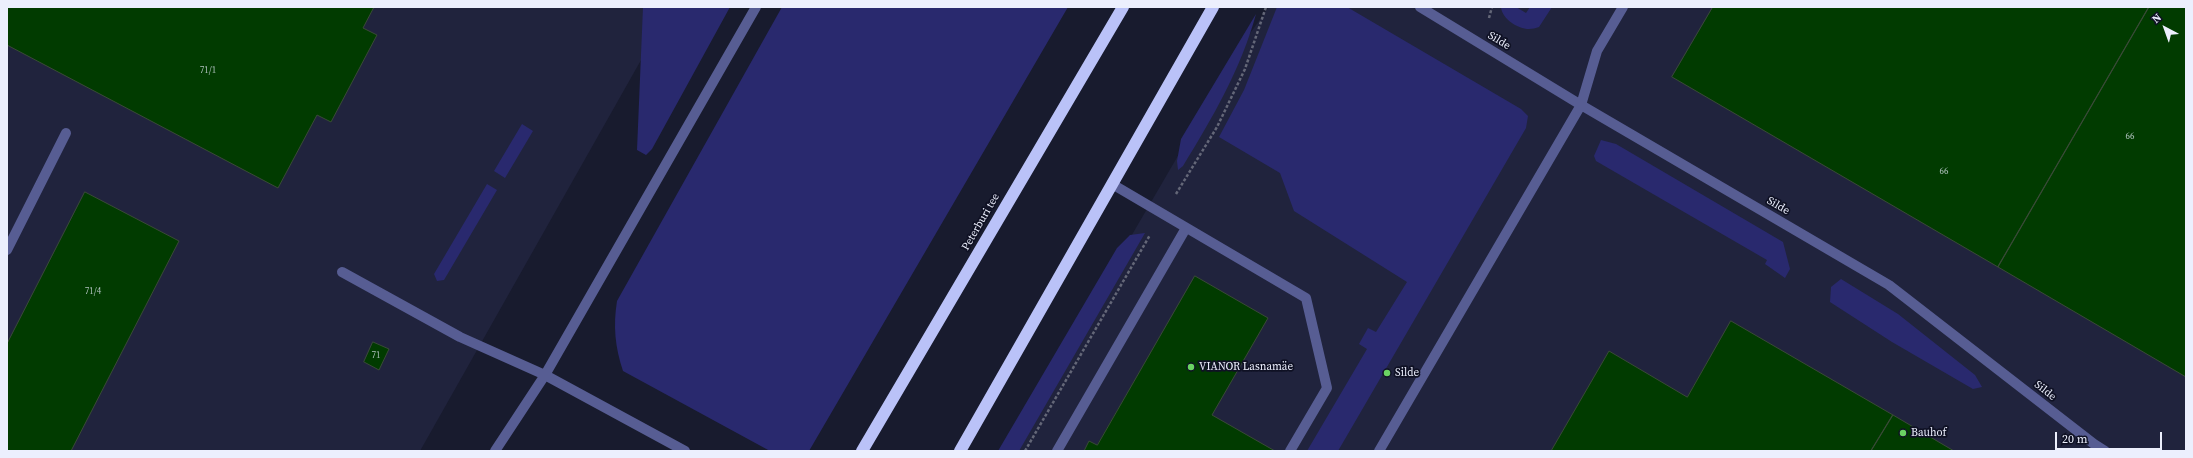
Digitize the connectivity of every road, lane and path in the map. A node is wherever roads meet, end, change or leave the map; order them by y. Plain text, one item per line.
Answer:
1 (756, 7) edge
2 (1123, 7) edge
3 (1214, 7) edge
4 (1420, 7) edge
5 (1492, 7) edge
6 (1623, 7) edge
7 (1489, 18) dead end
8 (1581, 105) junction
9 (66, 133) dead end
10 (1112, 184) junction
11 (1186, 228) junction
12 (7, 250) edge
13 (342, 272) dead end
14 (545, 375) junction
15 (496, 451) edge
16 (684, 451) edge
17 (862, 451) edge
18 (960, 451) edge
19 (1057, 451) edge
20 (1290, 451) edge
21 (1379, 451) edge
22 (2105, 451) edge

1 - 14 street
2 - 17 highway, Peterburi tee
3 - 10 highway
4 - 8 street, Silde
5 - 7 path
6 - 8 street
8 - 21 street
8 - 22 street, Silde
9 - 12 street
10 - 11 street
10 - 18 highway
11 - 19 street
11 - 20 street
13 - 14 street
14 - 15 street
14 - 16 street

